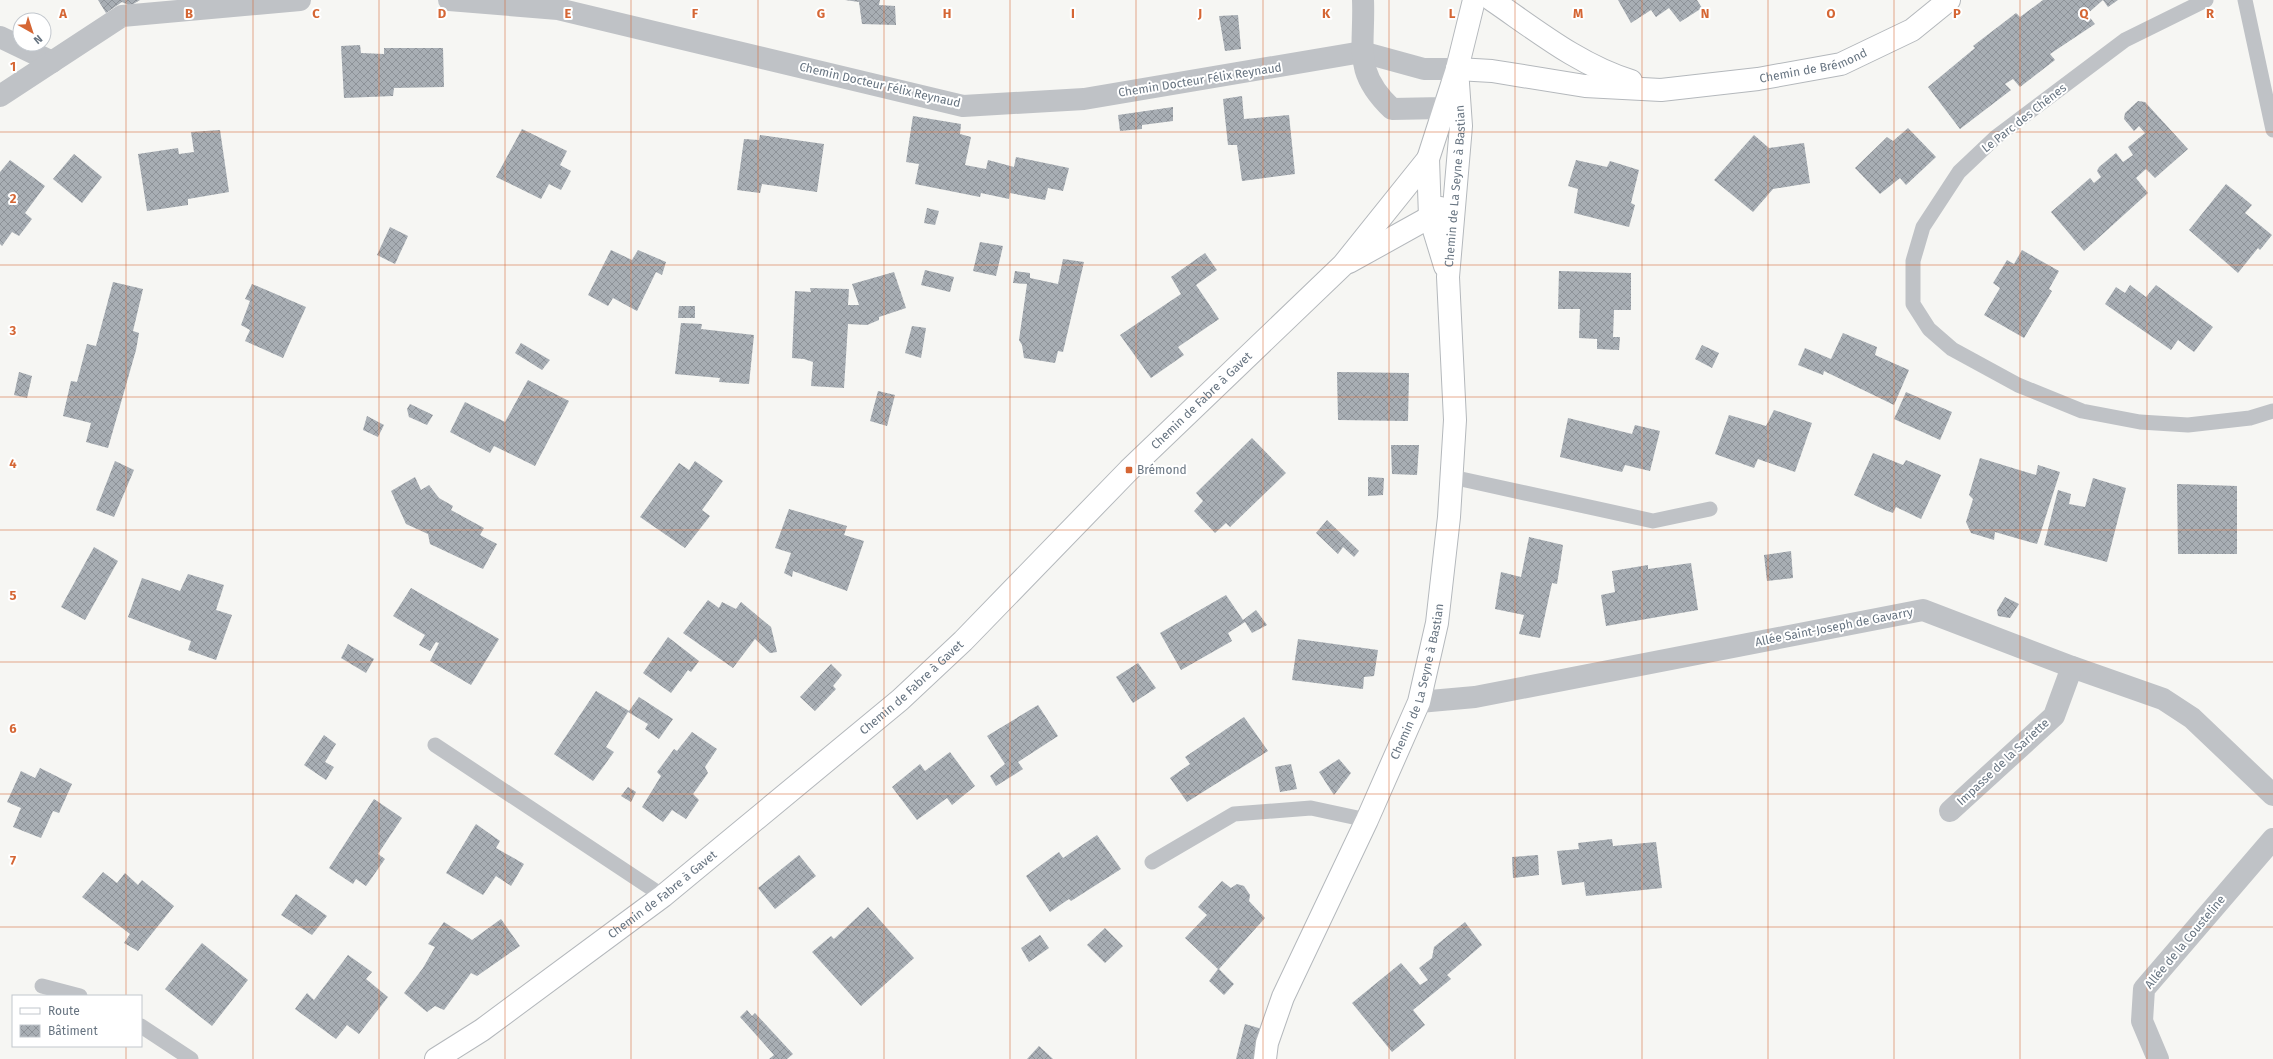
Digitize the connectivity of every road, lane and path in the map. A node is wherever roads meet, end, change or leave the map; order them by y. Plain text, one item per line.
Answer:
1 (300, 0) edge
2 (449, 0) edge
3 (1363, 0) edge
4 (1474, 0) edge
5 (1492, 0) edge
6 (1949, 0) edge
7 (2206, 0) edge
8 (2245, 0) edge
9 (0, 37) edge
10 (1362, 52) junction
11 (52, 62) junction
12 (1457, 69) junction
13 (1661, 90) junction
14 (0, 96) edge
15 (1451, 102) junction
16 (2273, 130) edge
17 (1428, 159) junction
18 (1456, 193) junction
19 (1430, 217) junction
20 (1343, 265) junction
21 (1448, 277) junction
22 (2273, 411) edge
23 (1452, 477) junction
24 (1710, 509) dead end
25 (2072, 667) junction
26 (1419, 702) junction
27 (435, 745) dead end
28 (2269, 785) edge
29 (1950, 811) dead end
30 (1367, 820) junction
31 (2273, 839) edge
32 (1152, 862) dead end
33 (663, 896) junction
34 (42, 986) dead end
35 (76, 995) edge
36 (142, 1027) edge
37 (191, 1059) edge
38 (436, 1059) edge
39 (1265, 1059) edge
40 (2158, 1059) edge

1 - 11 street
2 - 10 street, Chemin Docteur Félix Reynaud
3 - 10 street, Chemin de La Seyne à Bastian
4 - 12 street, Chemin de La Seyne à Bastian
5 - 13 street, Chemin de Brémond
6 - 13 street, Chemin de Brémond
7 - 22 lane, Le Parc des Chênes
8 - 16 lane
9 - 11 street
10 - 12 street
10 - 15 street, Chemin de La Seyne à Bastian
11 - 14 street
12 - 13 street, Chemin de Brémond
12 - 15 street, Chemin de La Seyne à Bastian
15 - 17 street, Chemin de La Seyne à Bastian
15 - 18 street, Chemin de La Seyne à Bastian
17 - 19 street, Chemin de La Seyne à Bastian
17 - 20 street, Chemin de Fabre à Gavet
18 - 19 street, Chemin de Fabre à Gavet
18 - 21 street, Chemin de La Seyne à Bastian
19 - 20 street, Chemin de Fabre à Gavet
19 - 21 street, Chemin de La Seyne à Bastian
20 - 33 street, Chemin de Fabre à Gavet
21 - 23 street, Chemin de La Seyne à Bastian
23 - 24 lane
23 - 26 street, Chemin de La Seyne à Bastian
25 - 26 street, Allée Saint-Joseph de Gavarry
25 - 28 street, Allée Saint-Joseph de Gavarry
25 - 29 street, Impasse de la Sariette
26 - 30 street, Chemin de La Seyne à Bastian
27 - 33 lane
30 - 32 lane
30 - 39 street, Chemin de La Seyne à Bastian
31 - 40 street, Allée de la Cousteline
33 - 38 street, Chemin de Fabre à Gavet
34 - 35 lane
36 - 37 lane

